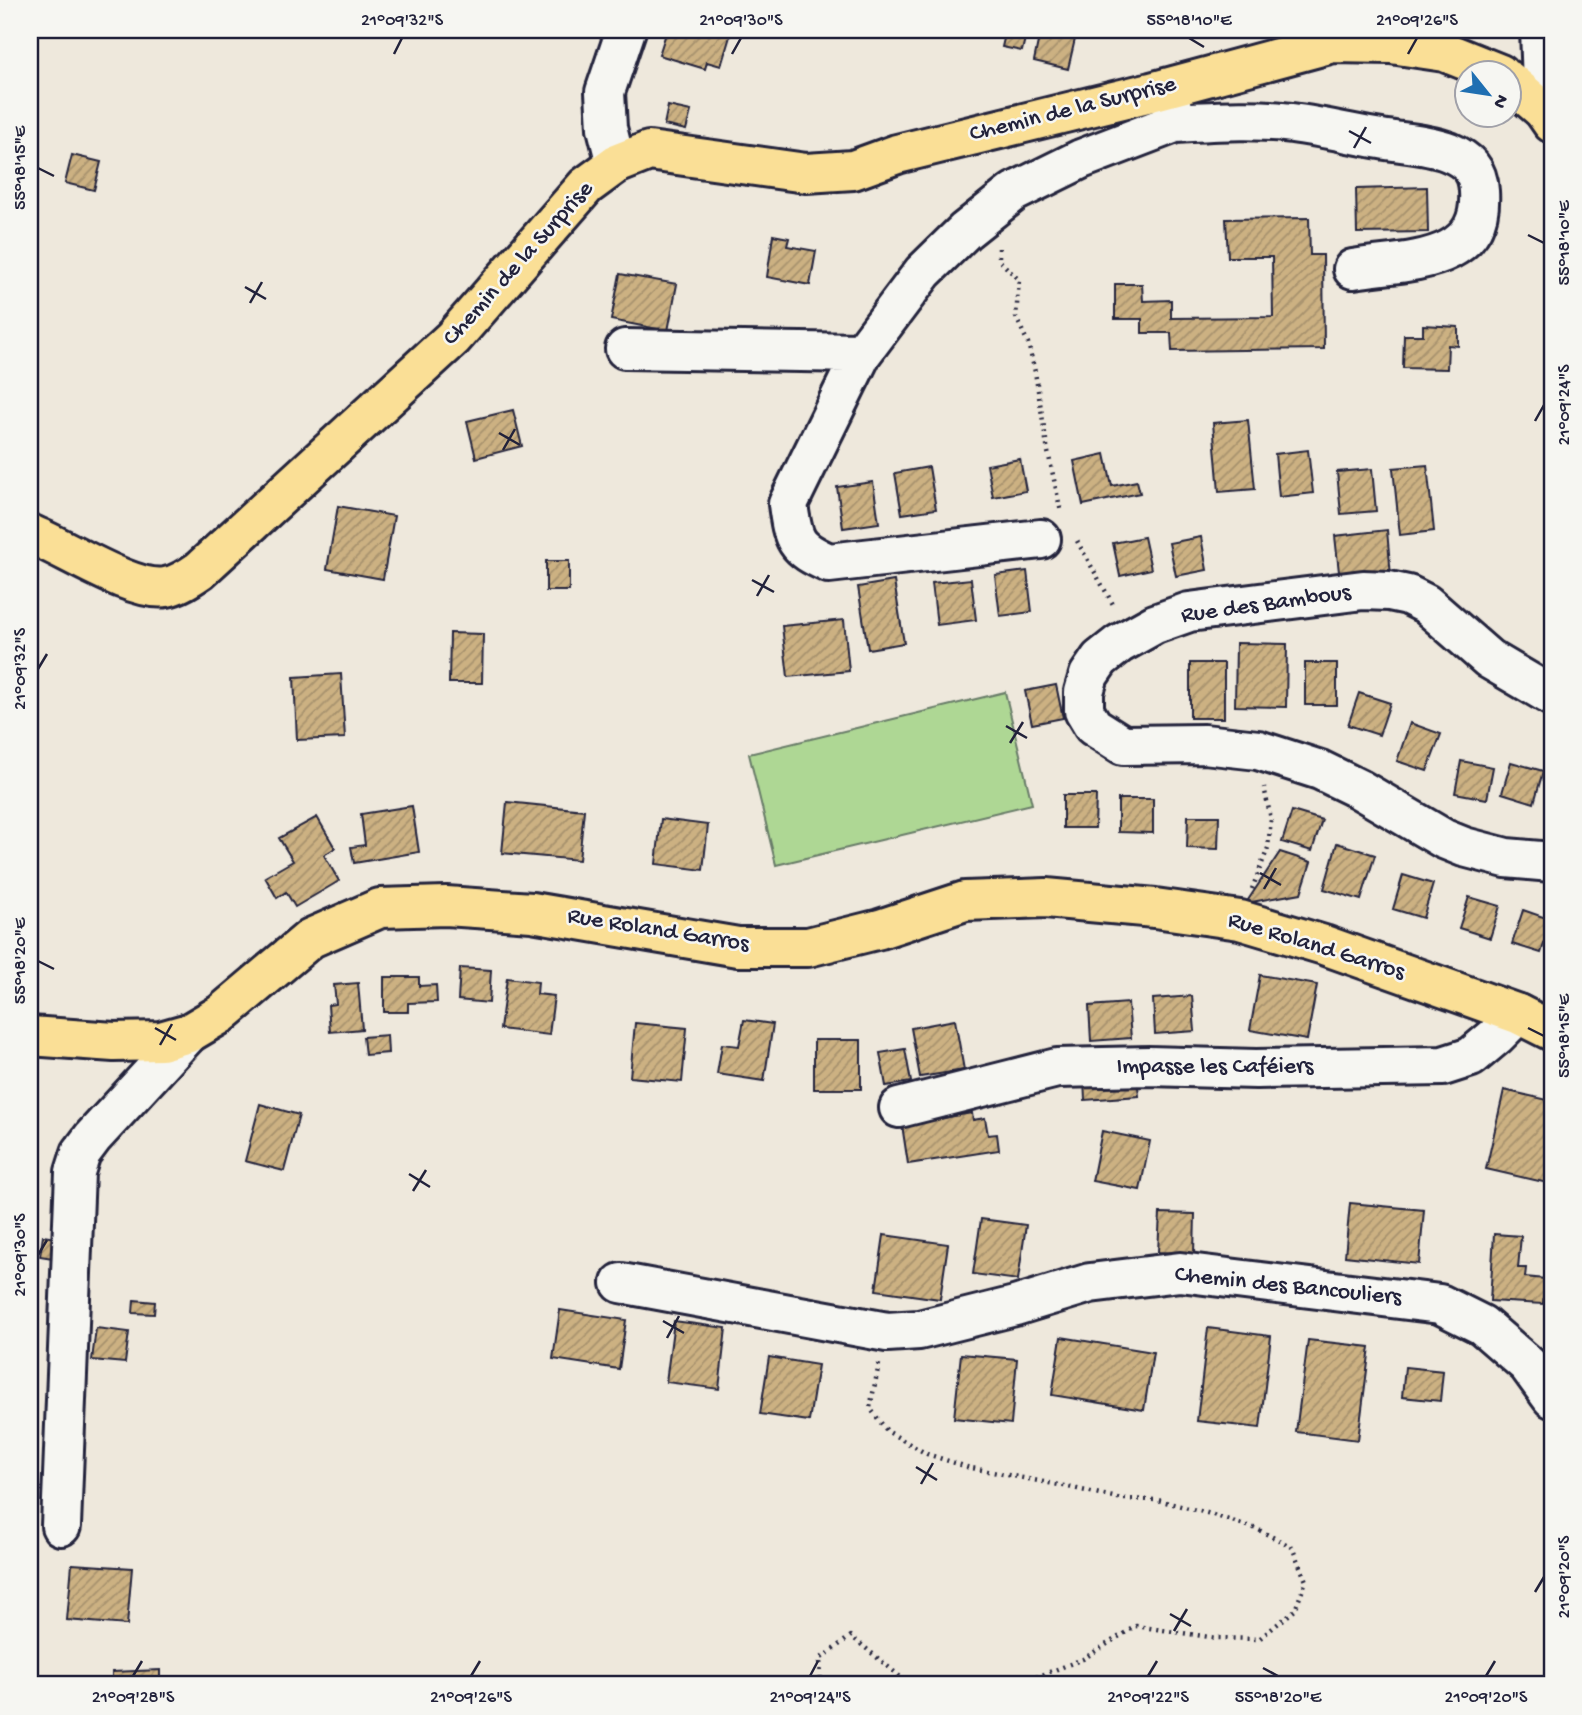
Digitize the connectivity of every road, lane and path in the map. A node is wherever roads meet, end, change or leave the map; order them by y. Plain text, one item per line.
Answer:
1 (626, 30) edge
2 (1540, 30) edge
3 (1465, 60) edge
4 (1522, 93) edge
5 (1172, 106) junction
6 (1547, 117) edge
7 (616, 164) junction
8 (994, 208) junction
9 (1353, 270) dead end
10 (625, 349) dead end
11 (862, 353) junction
12 (1059, 529) junction
13 (30, 534) edge
14 (1136, 635) junction
15 (1552, 696) edge
16 (1262, 780) dead end
17 (1552, 862) edge
18 (1251, 892) dead end
19 (1518, 1014) junction
20 (1552, 1031) edge
21 (189, 1033) junction
22 (30, 1036) edge
23 (899, 1108) dead end
24 (621, 1283) dead end
25 (887, 1332) junction
26 (1552, 1398) edge
27 (61, 1526) dead end
28 (821, 1685) edge
29 (916, 1685) edge
30 (1016, 1685) edge

1 - 7 street
2 - 6 street
3 - 5 main road, Chemin de la Surprise
4 - 6 main road
5 - 7 main road, Chemin de la Surprise
5 - 8 street
5 - 9 street
7 - 13 main road, Chemin de la Surprise
8 - 11 street
8 - 12 path
10 - 11 street
11 - 12 street
12 - 14 path
14 - 15 street, Rue des Bambous
14 - 17 street, Rue des Bambous
16 - 18 path
19 - 20 main road, Rue Roland Garros
19 - 21 main road, Rue Roland Garros
19 - 23 street, Impasse les Caféiers
21 - 22 main road, Rue Roland Garros
21 - 27 street
24 - 25 street, Chemin des Bancouliers
25 - 26 street, Chemin des Bancouliers
25 - 30 path
28 - 29 path

